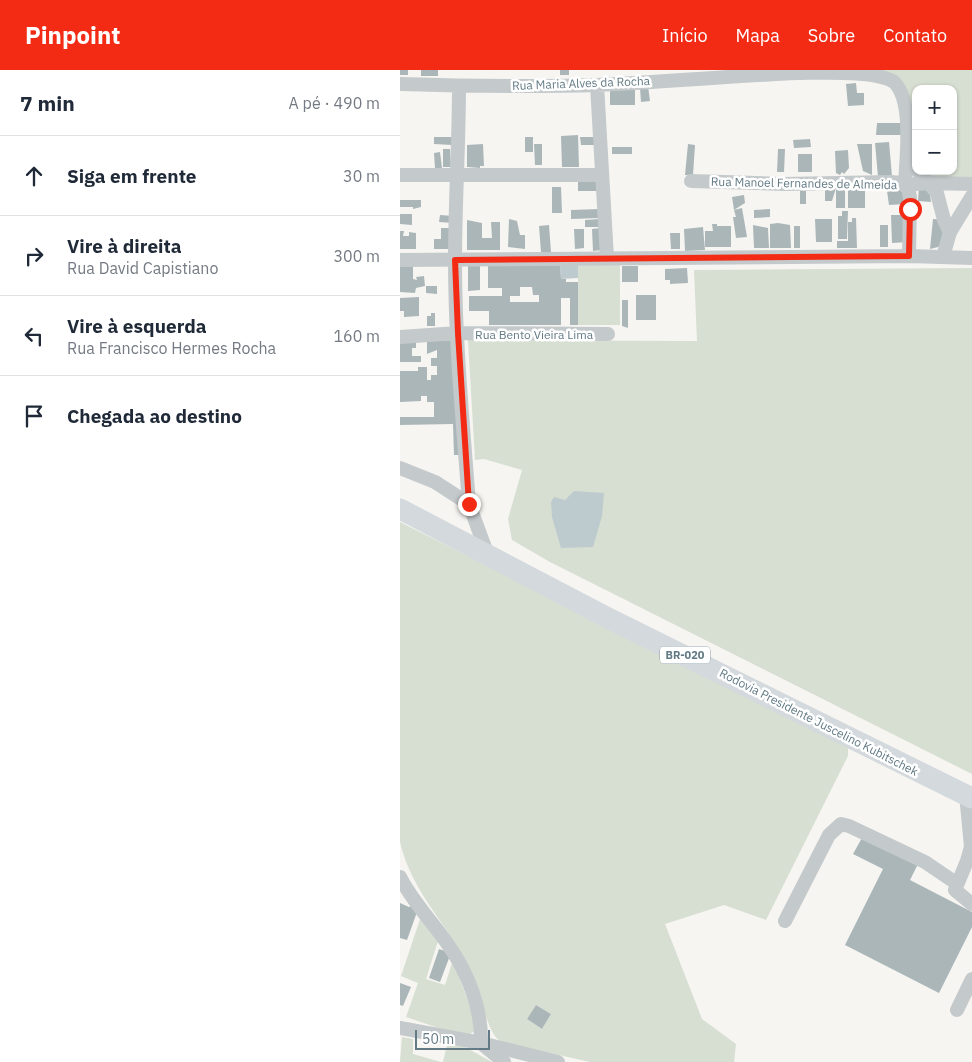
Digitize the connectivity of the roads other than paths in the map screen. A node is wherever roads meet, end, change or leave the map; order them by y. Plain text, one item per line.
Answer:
1 (400, 84) edge
2 (597, 85) junction
3 (459, 86) junction
4 (906, 158) junction
5 (912, 165) edge
6 (459, 174) junction
7 (400, 175) edge
8 (602, 175) junction
9 (922, 175) edge
10 (691, 182) dead end
11 (929, 183) junction
12 (972, 184) edge
13 (905, 185) junction
14 (972, 196) edge
15 (950, 232) junction
16 (909, 256) junction
17 (943, 257) junction
18 (607, 258) junction
19 (972, 258) edge
20 (400, 260) edge
21 (455, 260) junction
22 (458, 333) junction
23 (608, 334) dead end
24 (400, 337) edge
25 (400, 468) edge
26 (469, 504) junction
27 (400, 509) edge
28 (487, 553) junction
29 (969, 796) edge
30 (971, 847) edge
31 (400, 877) edge
32 (956, 883) junction
33 (972, 904) edge
34 (785, 921) dead end
35 (972, 979) edge
36 (957, 1010) dead end
37 (400, 1028) edge
38 (481, 1042) junction
39 (504, 1062) edge
40 (558, 1062) edge

1 - 3 street, Rua Maria Alves da Rocha
2 - 3 street, Rua Maria Alves da Rocha
2 - 4 street, Rua Maria Alves da Rocha
2 - 8 street
3 - 6 street
4 - 5 street
4 - 13 street, Rua Maria Alves da Rocha
6 - 7 street
6 - 8 street
6 - 21 street
8 - 18 street
9 - 11 street
10 - 13 street, Rua Manoel Fernandes de Almeida
11 - 12 street
11 - 13 street
11 - 15 street
13 - 16 street, Rua Manoel Fernandes de Almeida
14 - 15 street
15 - 17 street
16 - 17 street
16 - 18 street
17 - 19 street
18 - 21 street
20 - 21 street
21 - 22 street
22 - 23 street, Rua Bento Vieira Lima
22 - 24 street, Rua Bento Vieira Lima
22 - 26 street
25 - 26 street
26 - 28 street
27 - 28 highway, Rodovia Presidente Juscelino Kubitschek / BR-020
28 - 29 highway, Rodovia Presidente Juscelino Kubitschek / BR-020
29 - 30 street
30 - 32 street
31 - 38 street
32 - 33 street
32 - 34 street
35 - 36 street
37 - 38 street
38 - 39 street
38 - 40 street

